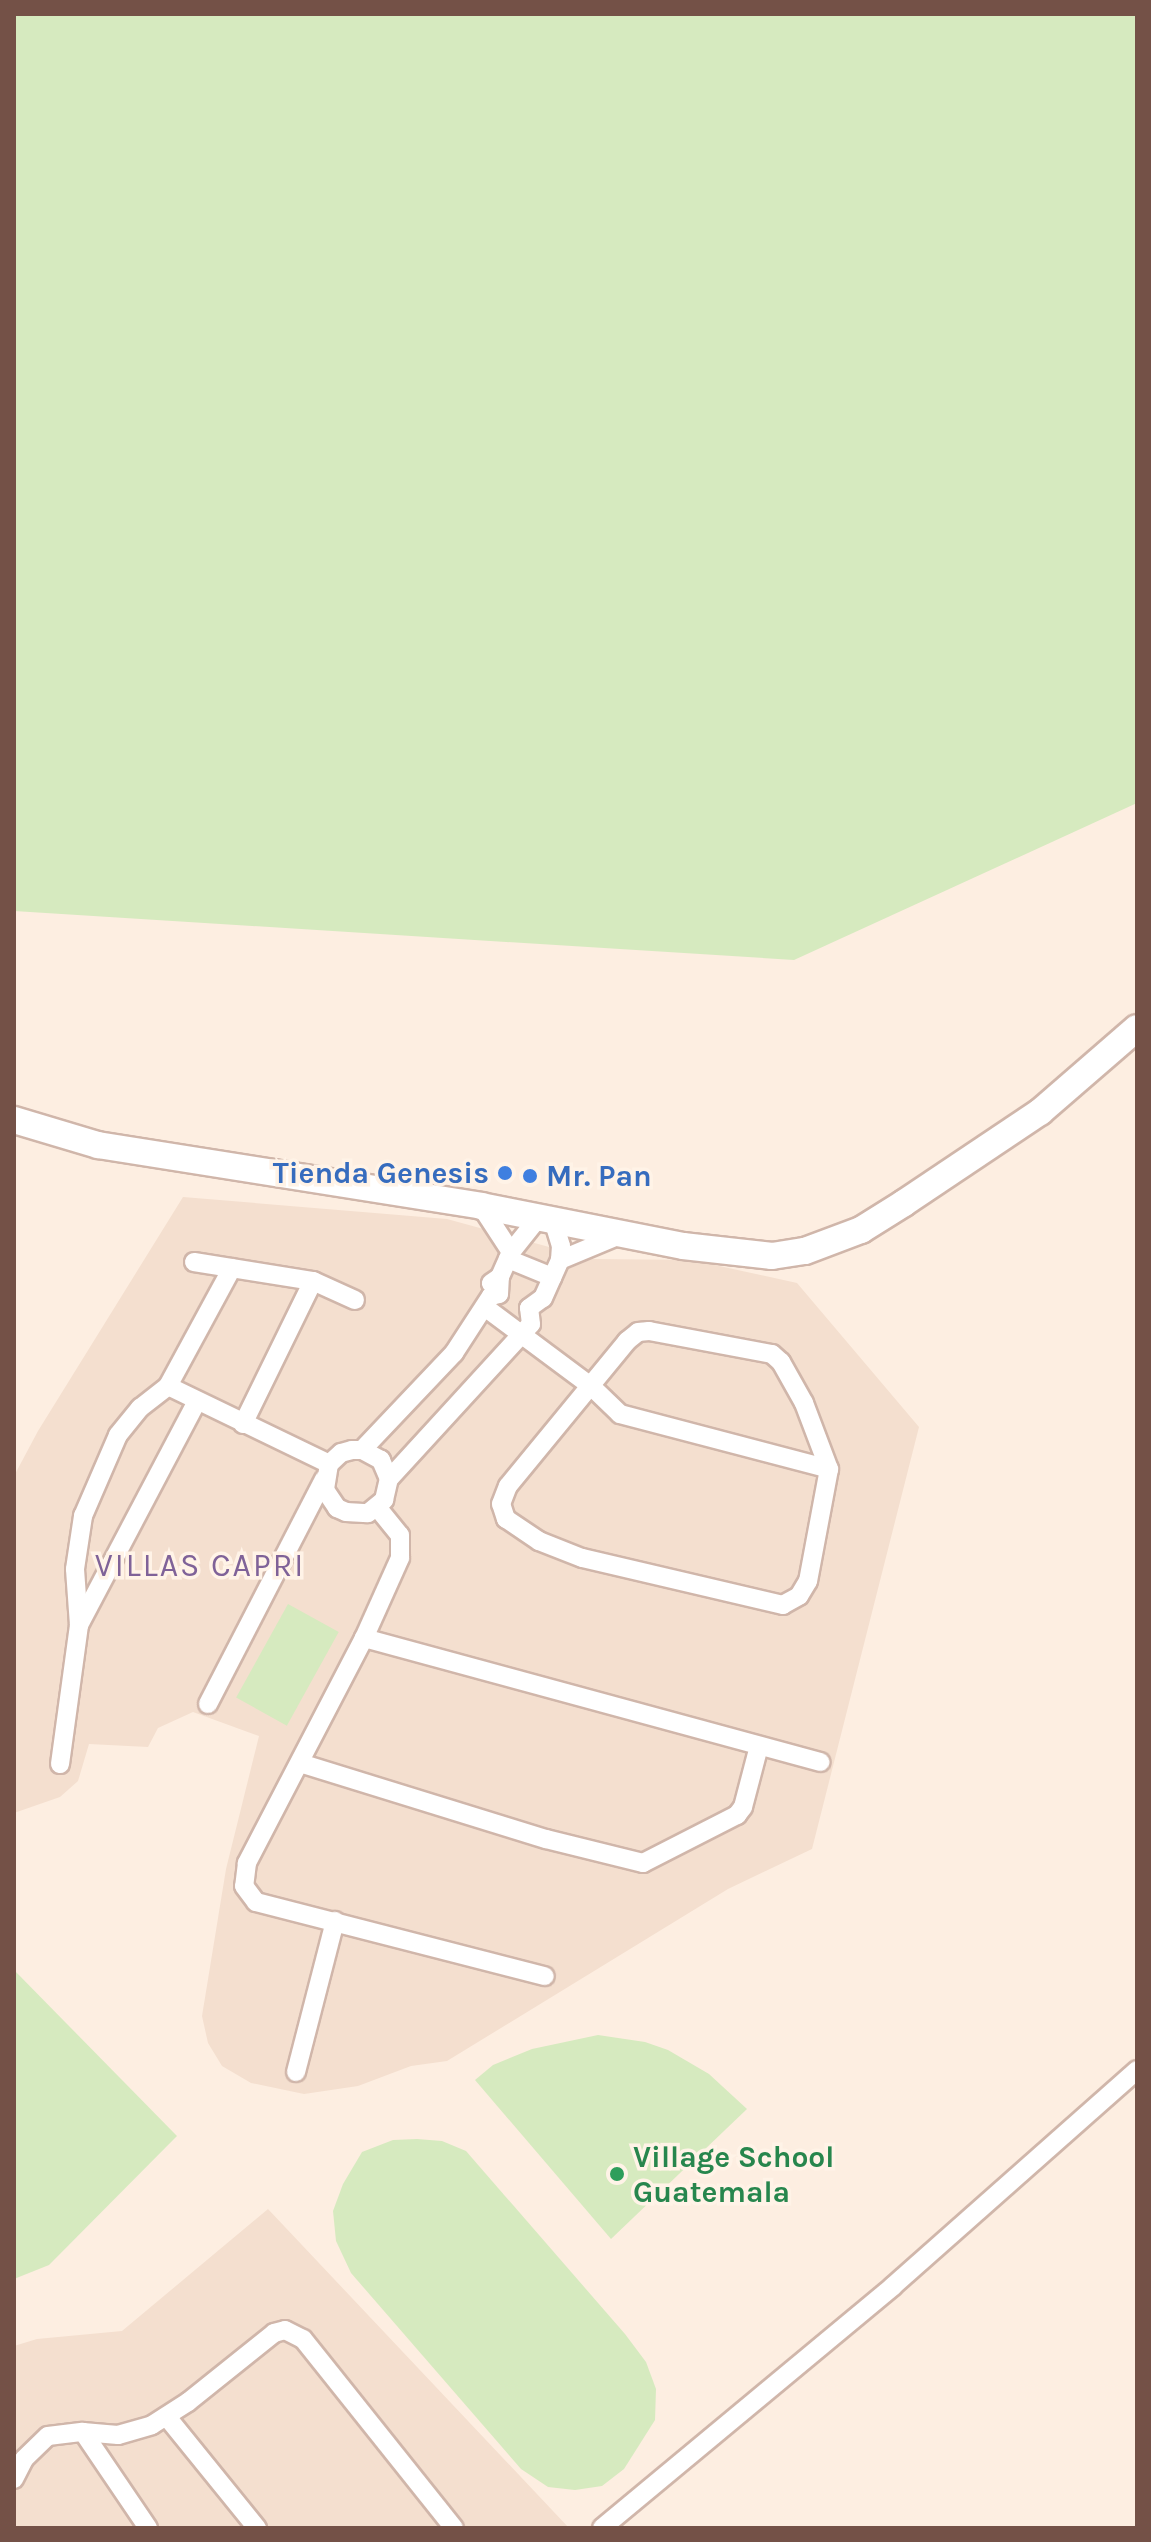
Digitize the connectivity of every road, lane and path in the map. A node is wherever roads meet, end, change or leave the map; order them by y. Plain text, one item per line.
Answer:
1 (1137, 1028) edge
2 (14, 1120) edge
3 (481, 1206) junction
4 (546, 1219) junction
5 (624, 1234) junction
6 (510, 1255) junction
7 (194, 1262) dead end
8 (232, 1268) junction
9 (556, 1268) junction
10 (313, 1281) junction
11 (355, 1300) dead end
12 (488, 1302) junction
13 (527, 1330) junction
14 (168, 1386) junction
15 (592, 1387) junction
16 (197, 1401) junction
17 (243, 1424) junction
18 (362, 1450) junction
19 (829, 1469) junction
20 (327, 1472) junction
21 (389, 1479) junction
22 (377, 1507) junction
23 (79, 1625) junction
24 (364, 1638) junction
25 (208, 1704) dead end
26 (759, 1746) junction
27 (820, 1762) dead end
28 (300, 1763) junction
29 (60, 1764) dead end
30 (335, 1921) junction
31 (545, 1976) dead end
32 (1137, 2070) edge
33 (296, 2072) dead end
34 (167, 2417) junction
35 (83, 2432) junction
36 (14, 2479) edge
37 (148, 2528) edge
38 (257, 2528) edge
39 (454, 2528) edge
40 (602, 2528) edge

1 - 5 street
2 - 3 street
3 - 4 street
3 - 6 street
4 - 5 street
4 - 6 street
4 - 9 street
5 - 9 street
6 - 9 street
6 - 12 street
7 - 8 street
8 - 10 street
8 - 14 street
9 - 13 street
10 - 11 street
10 - 17 street
12 - 13 street
12 - 18 street
13 - 15 street
13 - 21 street
14 - 16 street
14 - 23 street
15 - 19 street
15 - 19 street
15 - 19 street
16 - 17 street
16 - 23 street
17 - 20 street
18 - 20 street
18 - 21 street
20 - 22 street
20 - 25 street
21 - 22 street
22 - 24 street
23 - 29 street
24 - 26 street
24 - 28 street
26 - 27 street
26 - 28 street
28 - 30 street
30 - 31 street
30 - 33 street
32 - 40 street
34 - 35 street
34 - 38 street
34 - 39 street
35 - 36 street
35 - 37 street

